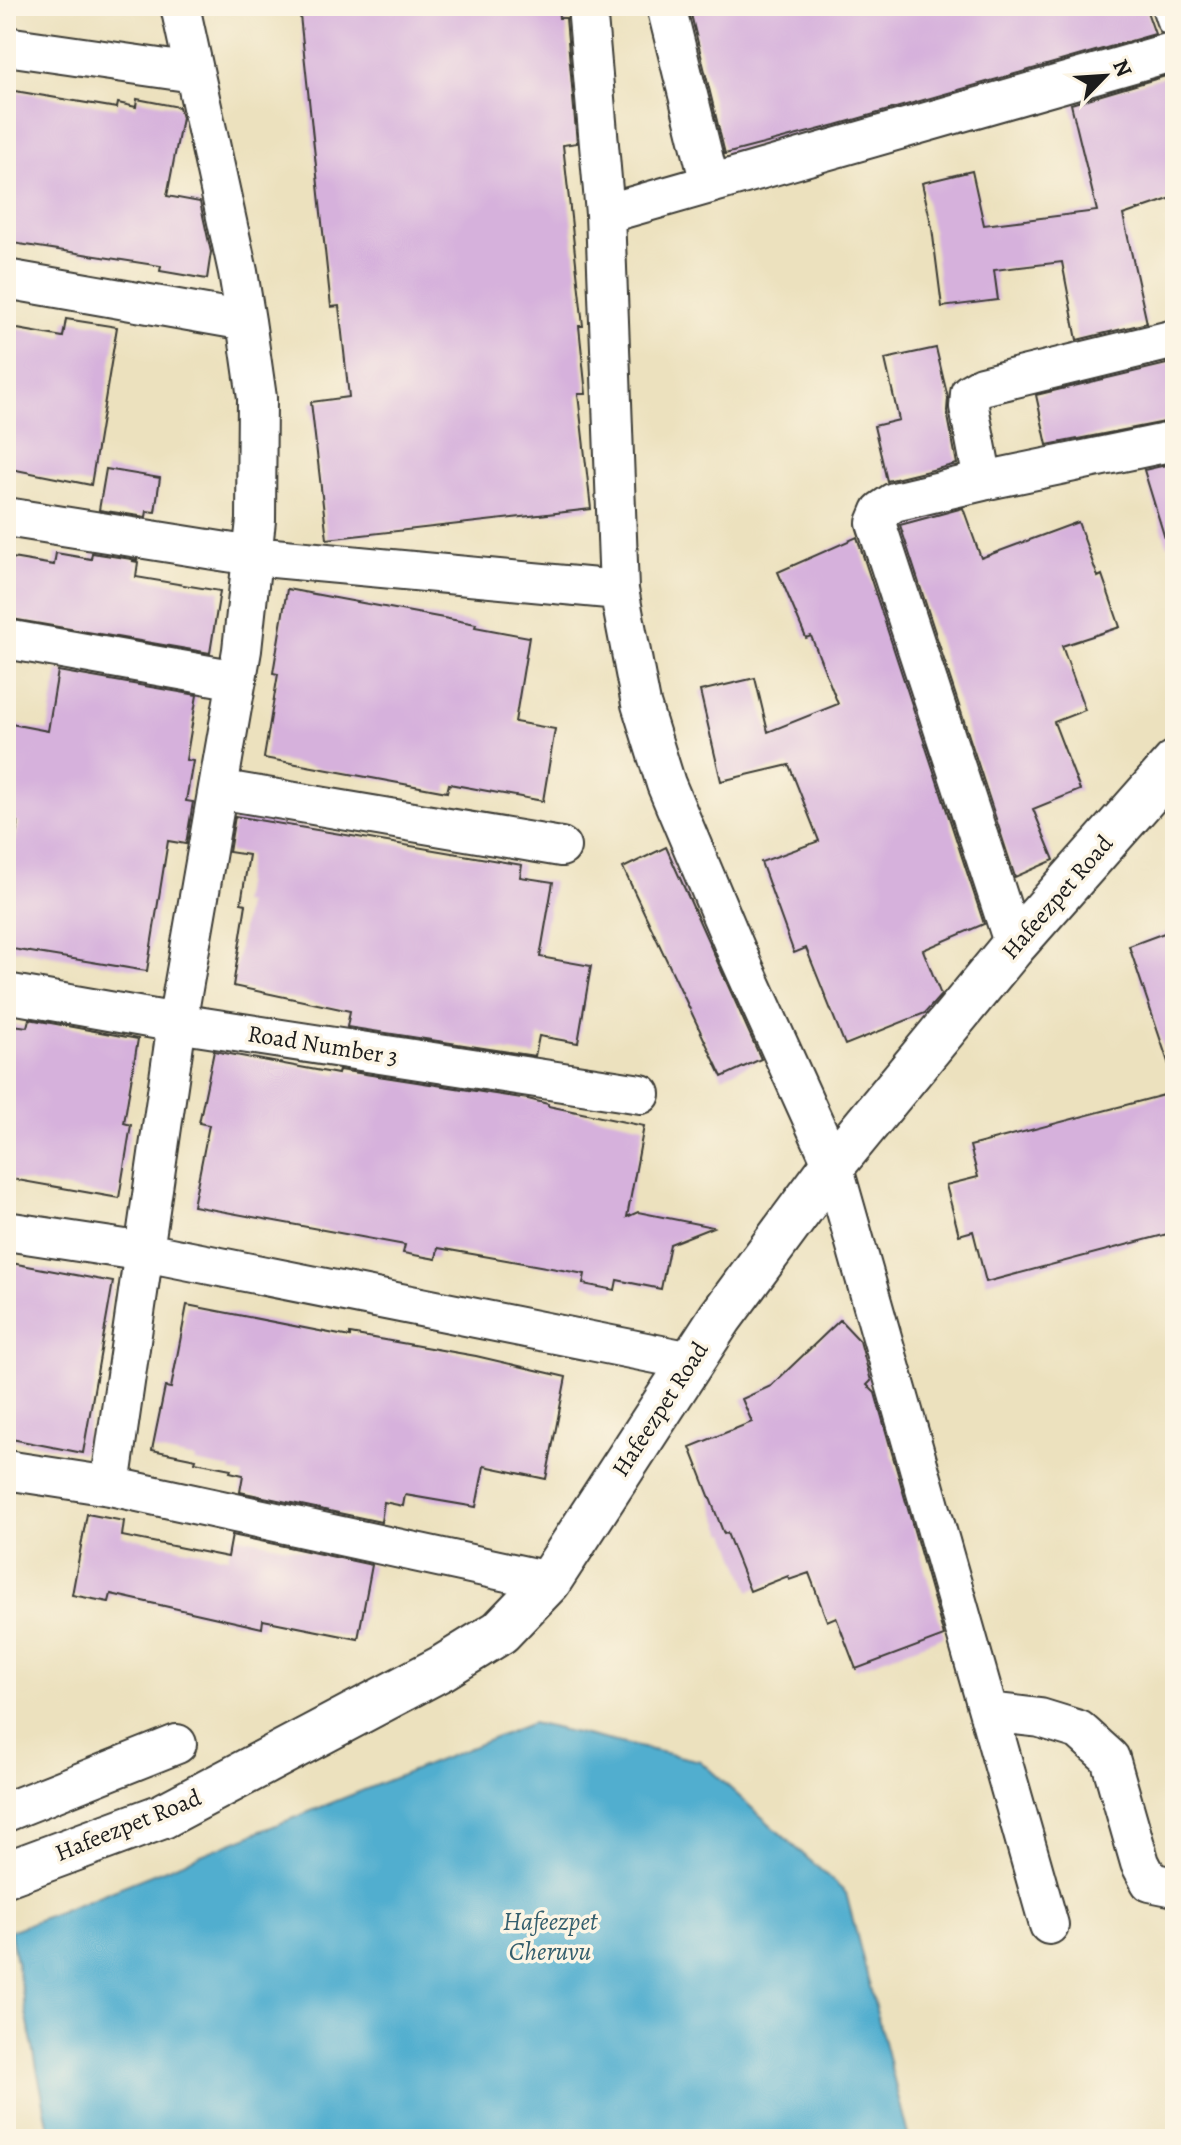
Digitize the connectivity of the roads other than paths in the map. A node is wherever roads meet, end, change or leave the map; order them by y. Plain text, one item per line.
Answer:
1 (180, 6) edge
2 (587, 6) edge
3 (666, 6) edge
4 (1171, 6) edge
5 (1175, 18) edge
6 (6, 46) edge
7 (1175, 51) edge
8 (194, 73) junction
9 (710, 184) junction
10 (605, 214) junction
11 (6, 279) edge
12 (246, 321) junction
13 (1175, 339) edge
14 (1175, 441) edge
15 (983, 481) junction
16 (6, 517) edge
17 (252, 556) junction
18 (619, 590) junction
19 (6, 639) edge
20 (237, 680) junction
21 (1175, 763) edge
22 (218, 789) junction
23 (561, 847) dead end
24 (1014, 945) junction
25 (6, 993) edge
26 (177, 1023) junction
27 (641, 1094) dead end
28 (833, 1165) junction
29 (6, 1231) edge
30 (145, 1252) junction
31 (691, 1361) junction
32 (6, 1470) edge
33 (110, 1486) junction
34 (549, 1581) junction
35 (989, 1712) junction
36 (177, 1744) dead end
37 (6, 1812) edge
38 (6, 1874) edge
39 (1175, 1887) edge
40 (1049, 1925) dead end

1 - 8 street
2 - 10 street
3 - 9 street
4 - 5 street
6 - 8 street
7 - 9 street
8 - 12 street
9 - 10 street
10 - 18 street
11 - 12 street
12 - 17 street
13 - 15 street
14 - 15 street
15 - 24 street
16 - 17 street
17 - 18 street
17 - 20 street
18 - 28 street
19 - 20 street
20 - 22 street
21 - 24 street, Hafeezpet Road
22 - 23 street
22 - 26 street
24 - 28 street, Hafeezpet Road
25 - 26 street, Road Number 3
26 - 27 street, Road Number 3
26 - 30 street
28 - 31 street, Hafeezpet Road
28 - 35 street
29 - 30 street
30 - 31 street
30 - 33 street
31 - 34 street, Hafeezpet Road
32 - 33 street
33 - 34 street
34 - 38 street, Hafeezpet Road
35 - 39 street
35 - 40 street
36 - 37 street

